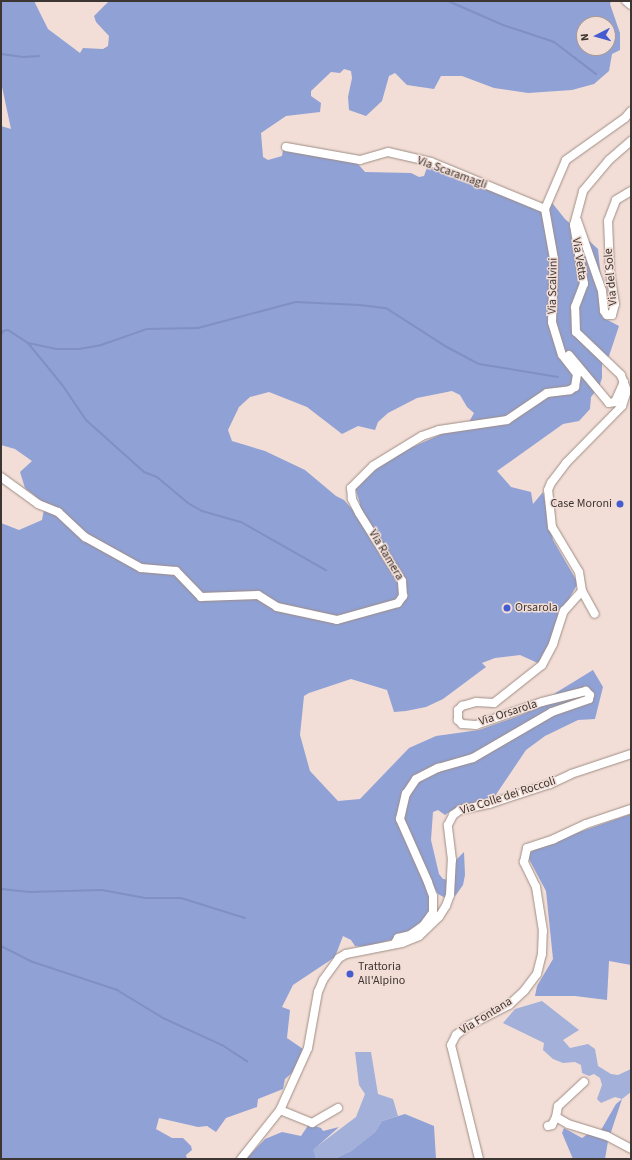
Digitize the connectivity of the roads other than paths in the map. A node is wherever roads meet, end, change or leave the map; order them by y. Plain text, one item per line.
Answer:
1 (626, 1) edge
2 (631, 5) edge
3 (631, 111) edge
4 (631, 141) edge
5 (286, 147) dead end
6 (631, 191) edge
7 (545, 209) junction
8 (577, 220) junction
9 (559, 344) junction
10 (624, 382) junction
11 (1, 477) edge
12 (582, 591) junction
13 (595, 614) dead end
14 (631, 754) edge
15 (631, 809) edge
16 (394, 943) junction
17 (584, 1082) dead end
18 (338, 1108) dead end
19 (280, 1110) junction
20 (556, 1117) junction
21 (548, 1126) dead end
22 (631, 1149) edge
23 (241, 1159) edge
24 (480, 1159) edge

1 - 2 street
3 - 7 street
4 - 8 street, Via Vetta
5 - 7 street, Via Scaramagli
6 - 8 street, Via del Sole
7 - 9 street, Via Scalvini
8 - 10 street, Via Vetta
9 - 10 street, Via Scalvini
9 - 11 street, Via Ramera
10 - 12 street
12 - 13 street
12 - 16 street, Via Orsarola
14 - 16 street, Via Colle dei Roccoli
15 - 24 street, Via Fontana
16 - 19 street, Via Colle dei Roccoli
17 - 20 street
18 - 19 street
19 - 23 street, Via Colle dei Roccoli
20 - 21 street
20 - 22 street

